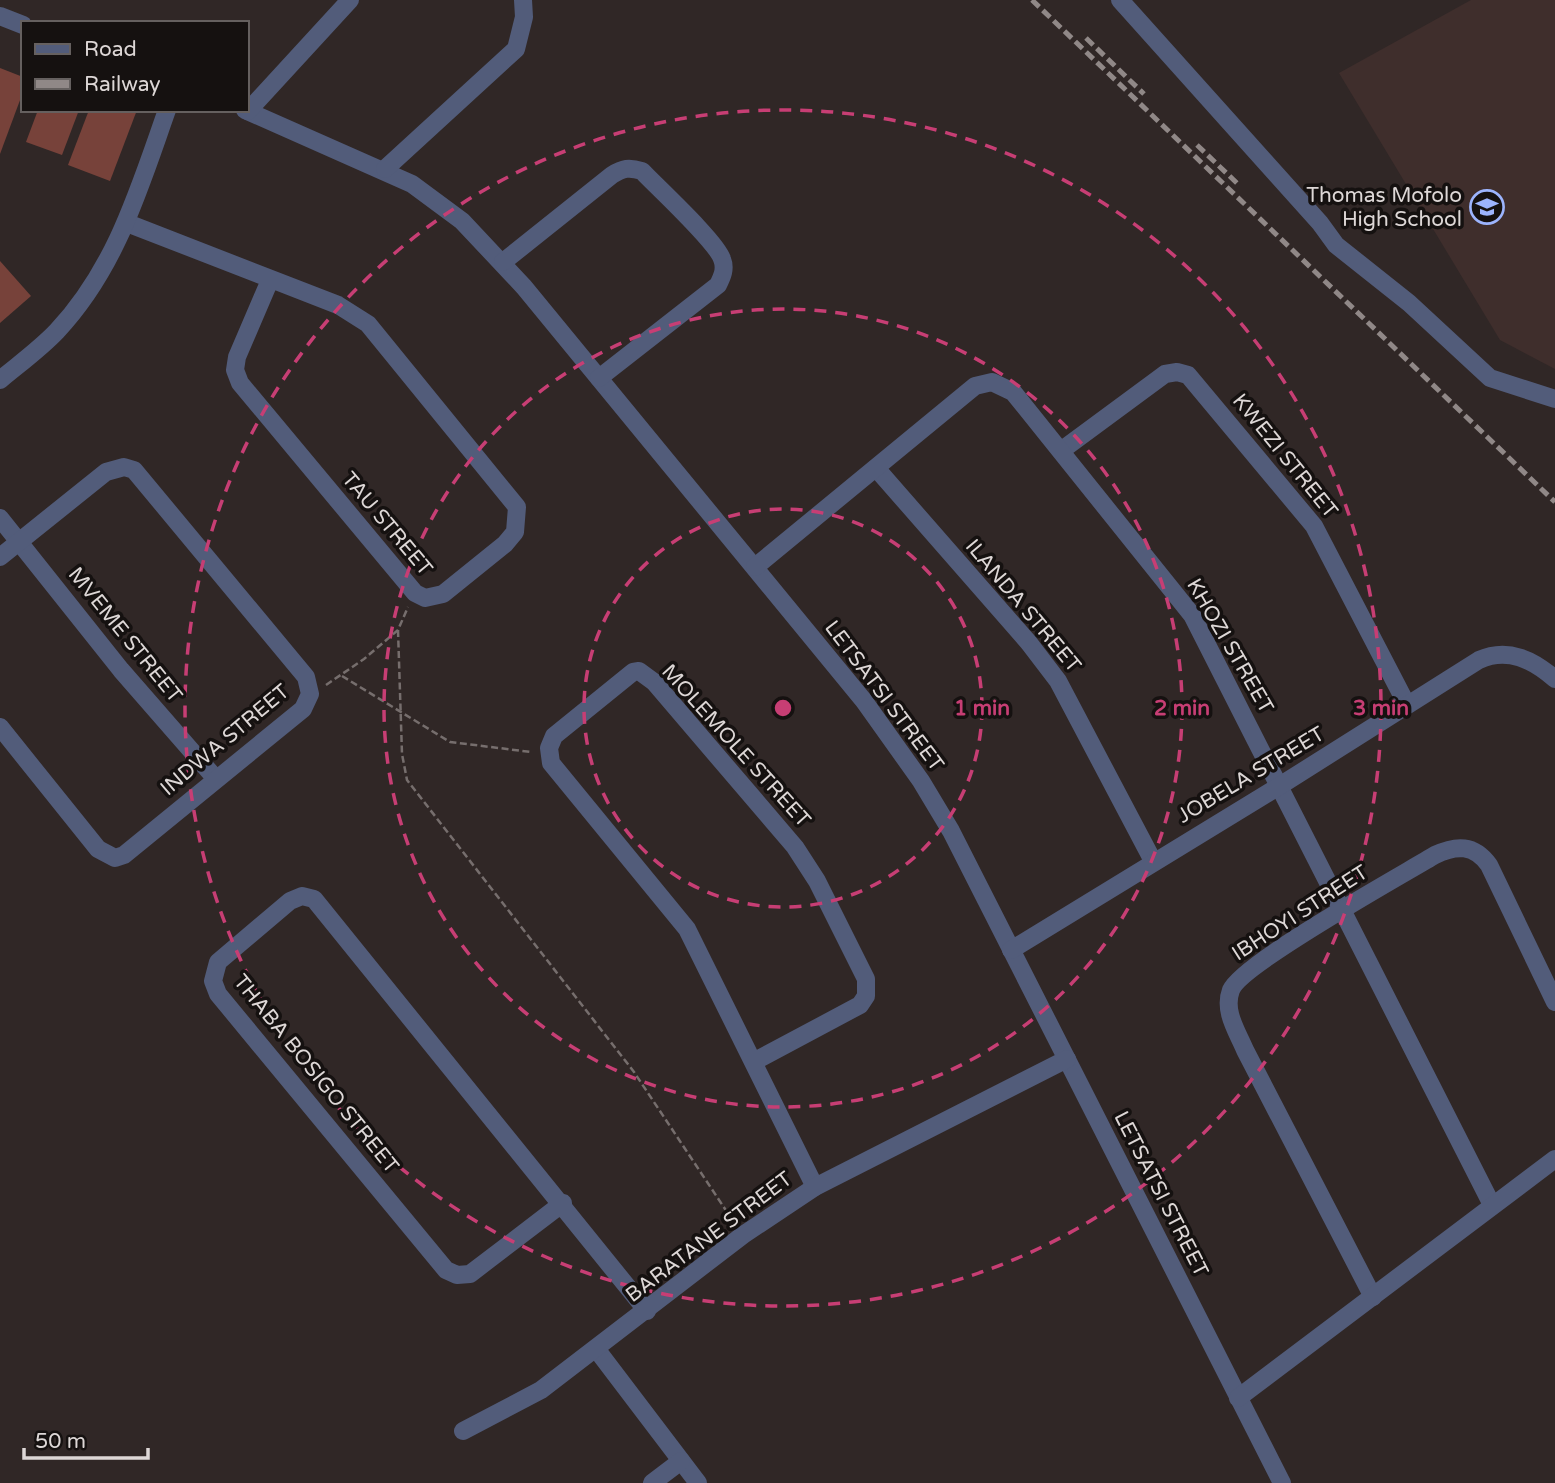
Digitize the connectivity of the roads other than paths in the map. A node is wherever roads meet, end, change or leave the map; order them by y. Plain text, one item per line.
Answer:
1 (350, 0) edge
2 (523, 0) edge
3 (1120, 0) edge
4 (0, 16) edge
5 (21, 24) edge
6 (248, 110) edge
7 (248, 111) edge
8 (166, 112) edge
9 (385, 169) junction
10 (127, 223) junction
11 (503, 262) junction
12 (270, 279) junction
13 (599, 378) junction
14 (0, 380) edge
15 (1555, 400) edge
16 (1062, 450) junction
17 (876, 468) junction
18 (0, 518) edge
19 (19, 541) junction
20 (0, 557) edge
21 (755, 566) junction
22 (1555, 679) edge
23 (1407, 705) junction
24 (0, 727) edge
25 (216, 779) junction
26 (1281, 785) junction
27 (1153, 861) junction
28 (1340, 911) junction
29 (1011, 950) junction
30 (1555, 1002) edge
31 (1067, 1059) junction
32 (755, 1061) junction
33 (1555, 1159) edge
34 (815, 1187) junction
35 (563, 1203) junction
36 (1492, 1205) junction
37 (1373, 1297) junction
38 (647, 1311) junction
39 (597, 1350) junction
40 (1238, 1398) junction
41 (464, 1431) dead end
42 (681, 1461) junction
43 (652, 1483) edge
44 (698, 1483) edge
45 (1282, 1483) edge

1 - 6 street
2 - 9 street
3 - 15 street
4 - 5 street
7 - 9 street, LETSATSI STREET
8 - 10 street
9 - 11 street, LETSATSI STREET
10 - 12 street, TAU STREET
10 - 14 street
11 - 13 street, LETSATSI STREET
11 - 13 street
12 - 12 street, TAU STREET
13 - 21 street, LETSATSI STREET
16 - 17 street, KHOZI STREET
16 - 23 street, KWEZI STREET
16 - 26 street, KHOZI STREET
17 - 21 street, KHOZI STREET
17 - 27 street, ILANDA STREET
18 - 19 street, MVEME STREET
19 - 20 street, INDWA STREET
19 - 25 street, MVEME STREET
19 - 25 street, INDWA STREET
21 - 29 street, LETSATSI STREET
22 - 23 street, JOBELA STREET
23 - 26 street, JOBELA STREET
24 - 25 street, INDWA STREET
26 - 27 street, JOBELA STREET
26 - 28 street, KHOZI STREET
27 - 29 street, JOBELA STREET
28 - 30 street, IBHOYI STREET
28 - 36 street, KHOZI STREET
28 - 37 street, IBHOYI STREET
29 - 31 street, LETSATSI STREET
31 - 34 street, BARATANE STREET
31 - 40 street, LETSATSI STREET
32 - 32 street, MOLEMOLE STREET
32 - 34 street
33 - 36 street
34 - 38 street, BARATANE STREET
35 - 35 street, THABA BOSIGO STREET
35 - 38 street, THABA BOSIGO STREET
36 - 37 street
37 - 40 street
38 - 39 street, BARATANE STREET
39 - 41 street, BARATANE STREET
39 - 42 street
40 - 45 street, LETSATSI STREET
42 - 43 street
42 - 44 street

